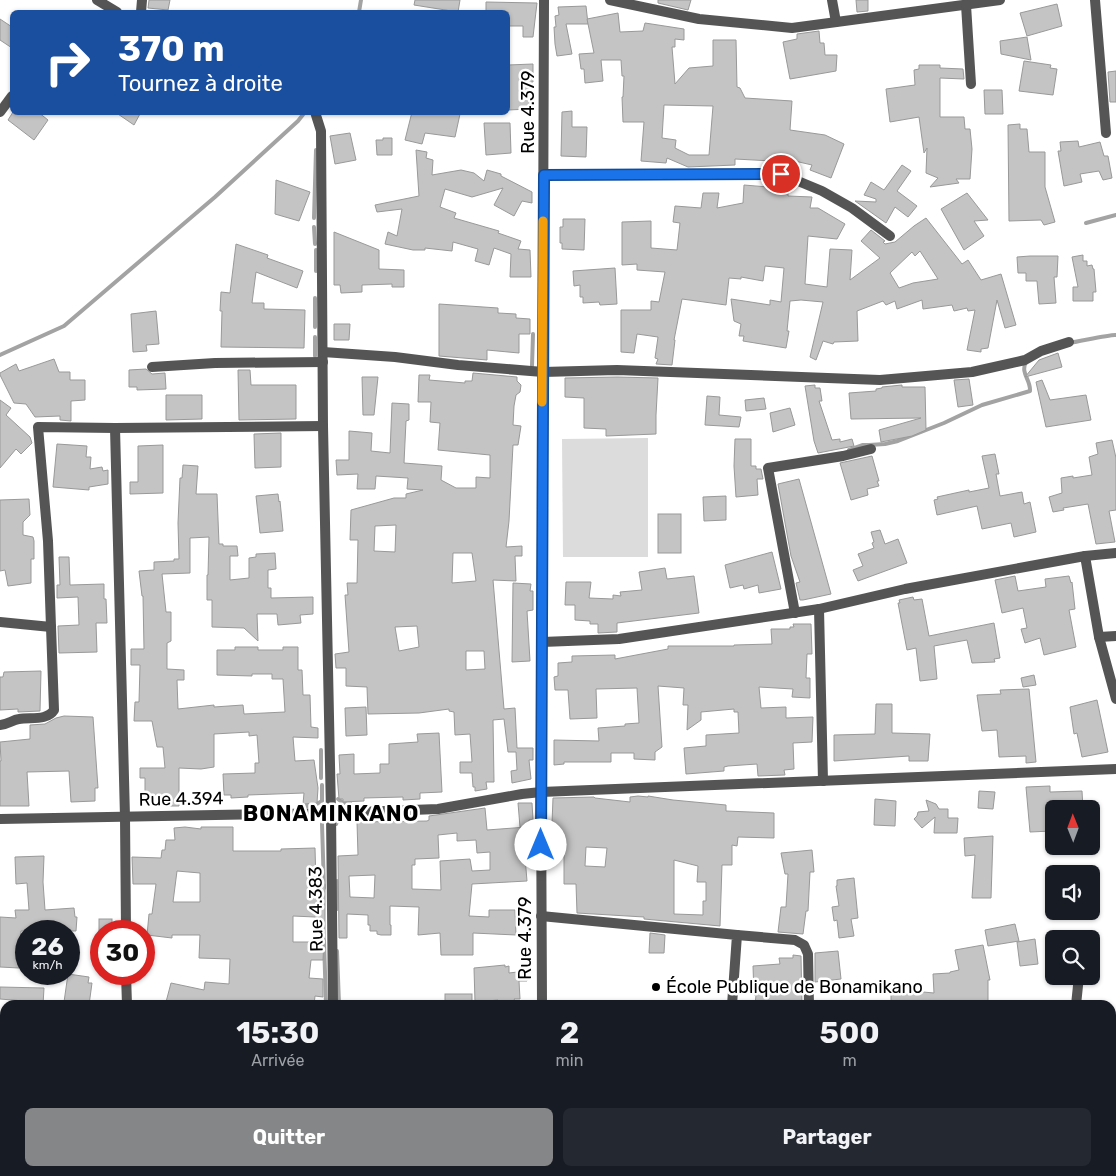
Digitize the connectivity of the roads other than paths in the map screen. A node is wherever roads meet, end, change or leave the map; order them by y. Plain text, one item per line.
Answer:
1 (97, 0) edge
2 (544, 0) edge
3 (610, 0) edge
4 (832, 0) edge
5 (1000, 0) edge
6 (1095, 0) edge
7 (966, 5) junction
8 (114, 10) edge
9 (836, 22) junction
10 (971, 84) dead end
11 (10, 99) edge
12 (0, 112) edge
13 (316, 115) edge
14 (1106, 133) dead end
15 (544, 175) junction
16 (890, 236) dead end
17 (1069, 342) dead end
18 (323, 357) junction
19 (152, 367) dead end
20 (542, 372) junction
21 (323, 426) junction
22 (115, 428) junction
23 (871, 450) dead end
24 (1116, 553) edge
25 (1085, 556) junction
26 (819, 609) junction
27 (796, 613) junction
28 (0, 622) edge
29 (51, 627) junction
30 (1116, 636) edge
31 (1099, 637) junction
32 (542, 642) junction
33 (1116, 699) edge
34 (0, 724) edge
35 (1116, 769) edge
36 (823, 781) junction
37 (541, 792) junction
38 (331, 813) junction
39 (125, 816) junction
40 (0, 819) edge
41 (541, 916) junction
42 (126, 920) edge
43 (737, 935) junction
44 (126, 985) edge
45 (1079, 985) edge
46 (127, 1000) edge
47 (333, 1000) edge
48 (542, 1000) edge
49 (732, 1000) edge
50 (809, 1000) edge
51 (1077, 1000) edge

1 - 8 street
2 - 15 street, Rue 4.379
3 - 9 street
4 - 9 street
5 - 7 street
6 - 14 street
7 - 9 street
7 - 10 street
11 - 12 street
13 - 18 street, Rue 4.383
15 - 16 street
15 - 20 street, Rue 4.379
17 - 20 street
18 - 19 street
18 - 20 street
18 - 21 street, Rue 4.383
20 - 32 street, Rue 4.379
21 - 22 street
21 - 38 street, Rue 4.383
22 - 29 street
22 - 39 street
23 - 27 street
24 - 25 street
25 - 26 street
25 - 31 street
26 - 27 street
26 - 36 street
27 - 32 street
28 - 29 street
29 - 34 street
30 - 31 street
31 - 33 street
32 - 37 street, Rue 4.379
35 - 36 street, Rue 4.394
36 - 37 street, Rue 4.394
37 - 38 street, Rue 4.394
37 - 41 street, Rue 4.379
38 - 39 street, Rue 4.394
38 - 47 street, Rue 4.383
39 - 40 street, Rue 4.394
39 - 42 street
41 - 43 street
41 - 48 street, Rue 4.379
43 - 49 street
43 - 50 street
44 - 46 street
45 - 51 street

